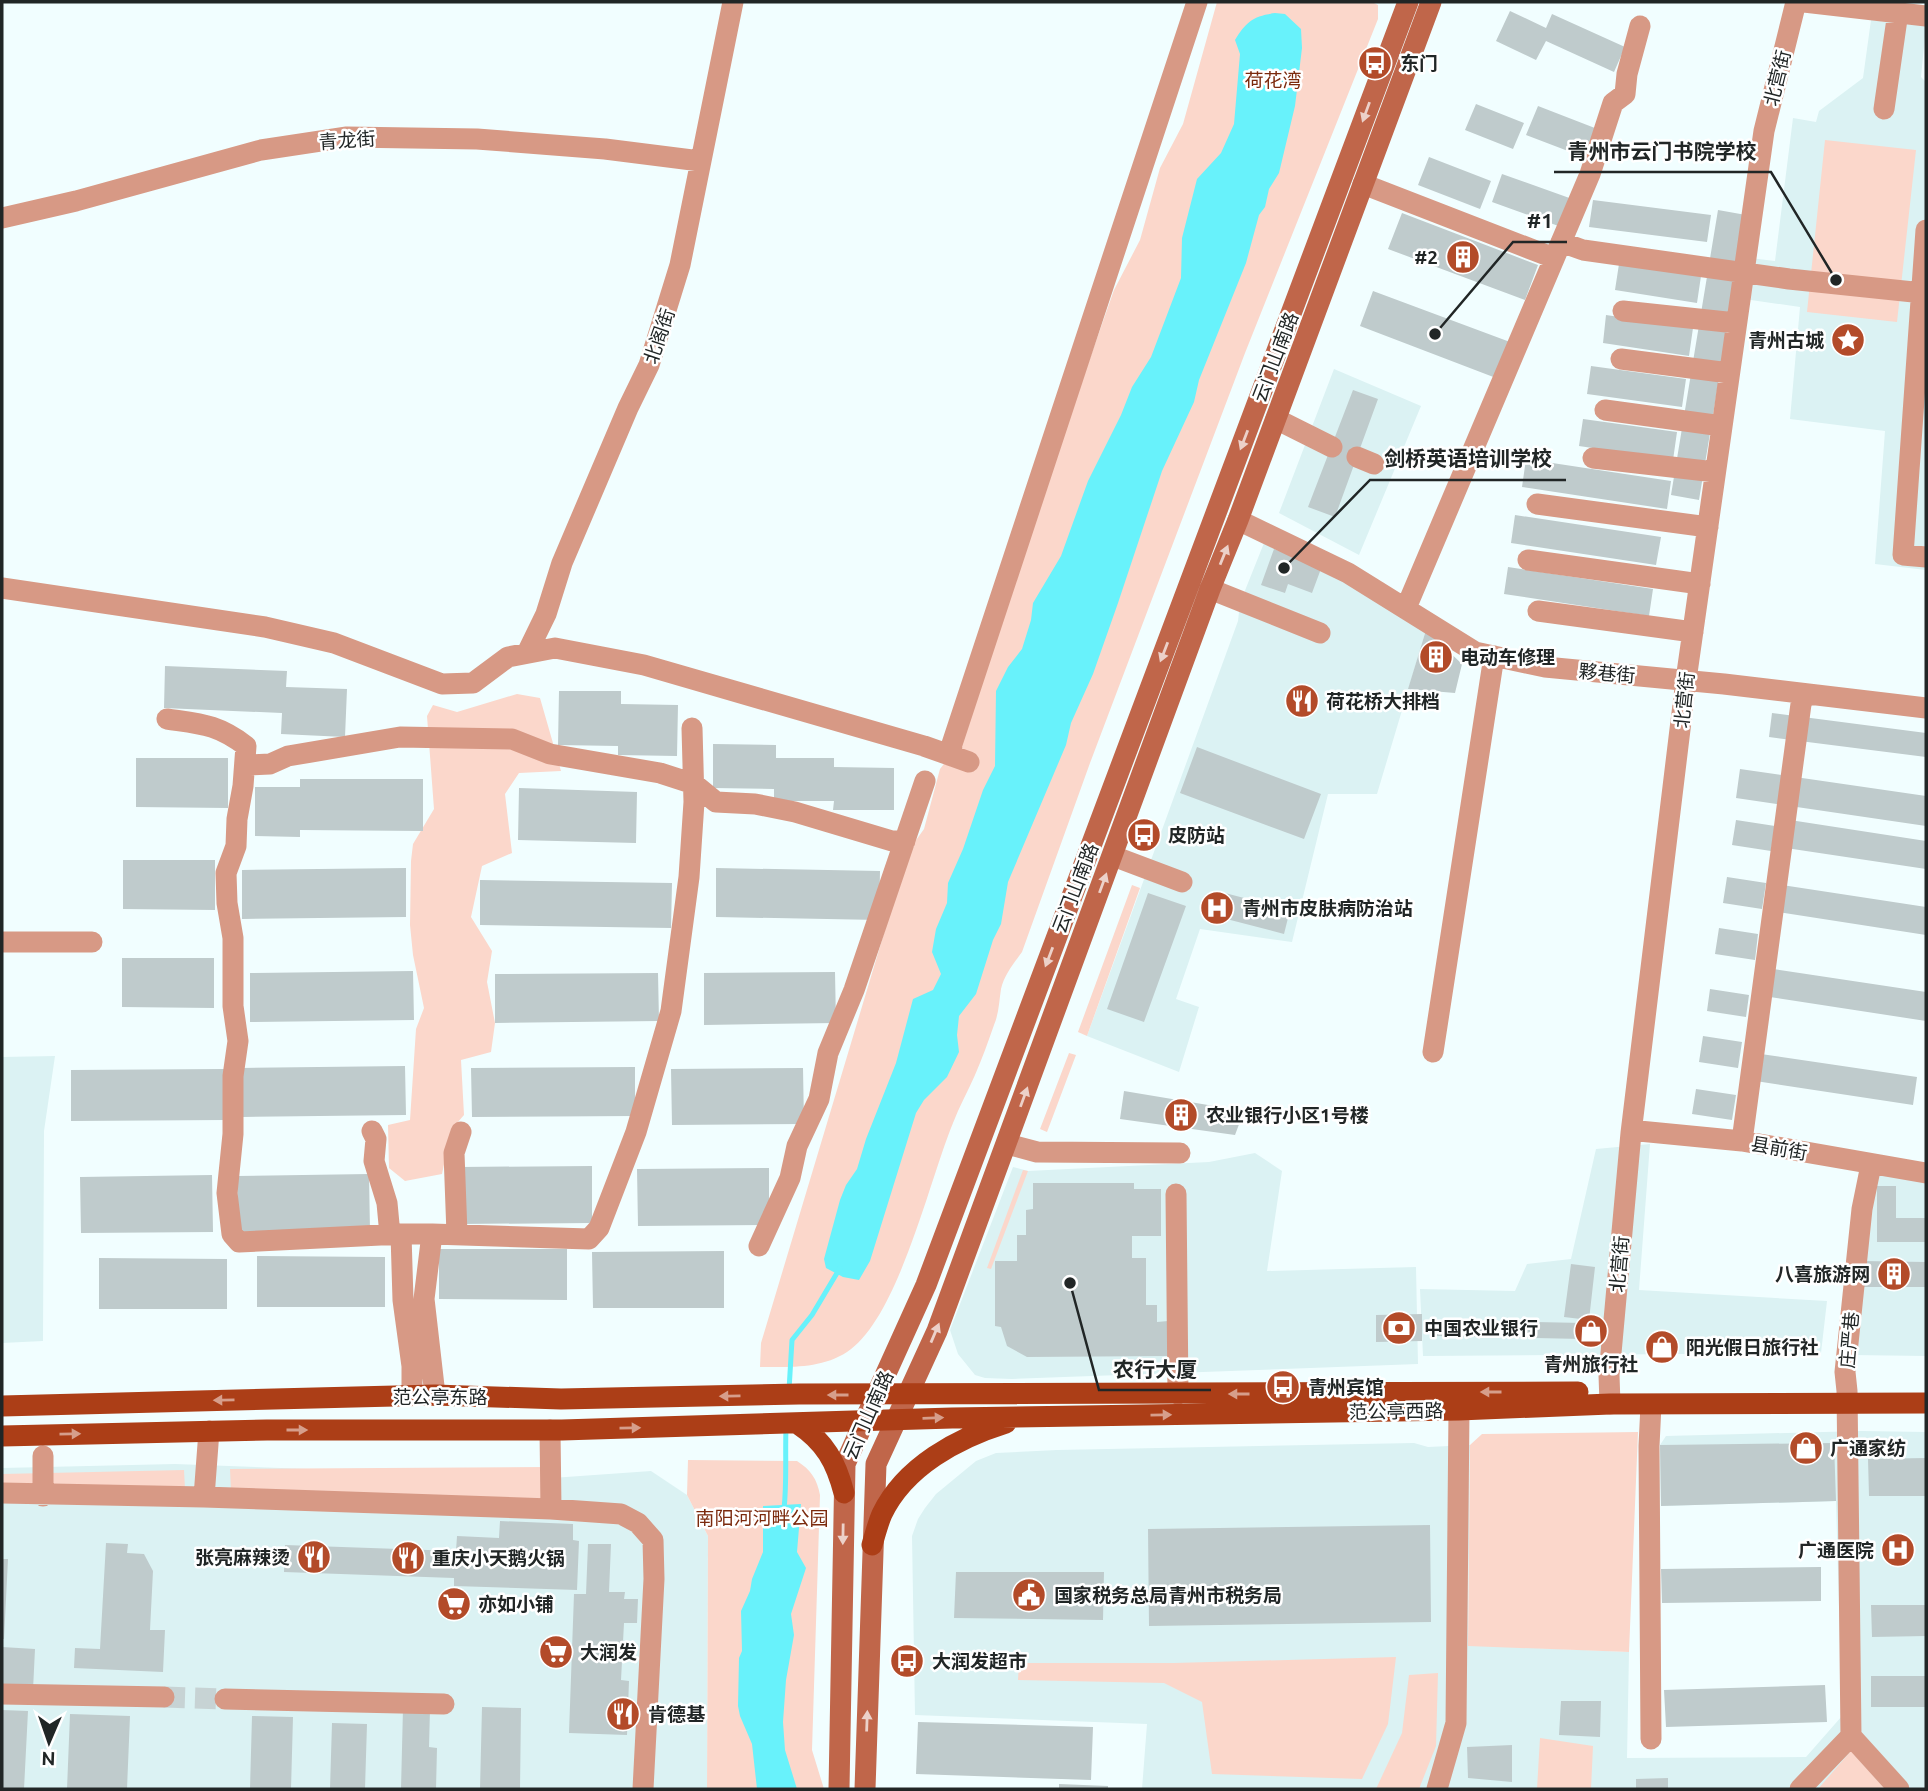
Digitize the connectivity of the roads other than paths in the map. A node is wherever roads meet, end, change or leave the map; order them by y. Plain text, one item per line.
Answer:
1 (733, 2) edge
2 (1197, 2) edge
3 (1405, 2) edge
4 (1432, 2) edge
5 (1796, 2) edge
6 (1804, 2) edge
7 (1898, 12) junction
8 (1926, 16) edge
9 (1640, 26) dead end
10 (1884, 109) dead end
11 (700, 161) junction
12 (1363, 184) junction
13 (2, 218) edge
14 (1926, 230) edge
15 (1558, 250) junction
16 (1744, 272) junction
17 (1923, 293) junction
18 (1623, 311) dead end
19 (1736, 323) junction
20 (1621, 359) dead end
21 (1730, 373) junction
22 (1605, 410) dead end
23 (1276, 419) junction
24 (1722, 426) junction
25 (1332, 447) dead end
26 (1593, 457) dead end
27 (1715, 472) junction
28 (1537, 504) dead end
29 (1238, 520) junction
30 (1708, 527) junction
31 (1926, 557) edge
32 (1528, 560) dead end
33 (1700, 584) junction
34 (2, 588) edge
35 (1210, 589) junction
36 (1406, 608) junction
37 (1538, 611) dead end
38 (1693, 632) junction
39 (1320, 634) dead end
40 (528, 652) junction
41 (1494, 656) junction
42 (1686, 680) junction
43 (1805, 694) junction
44 (1926, 708) edge
45 (167, 719) dead end
46 (692, 728) dead end
47 (245, 765) junction
48 (925, 781) dead end
49 (694, 784) junction
50 (905, 842) dead end
51 (1090, 848) junction
52 (1113, 856) junction
53 (1182, 882) dead end
54 (2, 942) edge
55 (92, 942) dead end
56 (1433, 1052) dead end
57 (372, 1131) dead end
58 (461, 1132) dead end
59 (1631, 1133) junction
60 (1742, 1141) junction
61 (1007, 1144) junction
62 (1180, 1153) dead end
63 (1871, 1165) junction
64 (1926, 1173) edge
65 (1176, 1194) dead end
66 (396, 1234) junction
67 (432, 1234) junction
68 (457, 1234) junction
69 (759, 1247) dead end
70 (1926, 1390) edge
71 (1178, 1394) junction
72 (412, 1395) junction
73 (435, 1395) junction
74 (877, 1395) junction
75 (908, 1395) junction
76 (1847, 1397) junction
77 (1610, 1398) junction
78 (1926, 1403) edge
79 (1651, 1405) junction
80 (2, 1406) edge
81 (1459, 1410) junction
82 (1022, 1417) junction
83 (896, 1420) junction
84 (865, 1421) junction
85 (798, 1424) junction
86 (556, 1430) junction
87 (209, 1431) junction
88 (2, 1436) edge
89 (43, 1456) dead end
90 (2, 1493) edge
91 (844, 1493) junction
92 (43, 1496) junction
93 (204, 1497) junction
94 (551, 1509) junction
95 (872, 1545) junction
96 (2, 1694) edge
97 (164, 1698) tunnel mouth
98 (225, 1699) tunnel mouth
99 (444, 1704) dead end
100 (1851, 1737) junction
101 (1651, 1739) dead end
102 (643, 1789) edge
103 (839, 1789) edge
104 (865, 1789) edge
105 (1437, 1789) edge
106 (1800, 1789) edge
107 (1899, 1789) edge

1 - 11 street, 北阁街
2 - 40 street
3 -> 51 main road, 云门山南路
4 - 12 main road, 云门山南路
5 - 16 street, 北营街
6 - 7 street
7 - 8 street
7 - 10 street
9 - 15 street
11 - 13 street, 青龙街
11 - 40 street, 北阁街
12 - 15 street
12 - 23 main road, 云门山南路
14 - 17 street
15 - 16 street
15 - 36 street
16 - 17 street
16 - 19 street, 北营街
17 - 31 street
18 - 19 street
19 - 21 street, 北营街
20 - 21 street
21 - 24 street, 北营街
22 - 24 street
23 - 25 street
23 - 29 main road, 云门山南路
24 - 27 street, 北营街
26 - 27 street
27 - 30 street, 北营街
28 - 30 street
35 -> 29 main road, 云门山南路
29 - 36 street, 夥巷街
30 - 33 street, 北营街
32 - 33 street
33 - 38 street, 北营街
34 - 40 street
35 - 39 street
35 - 52 main road, 云门山南路
36 - 41 street, 夥巷街
37 - 38 street
38 - 42 street, 北营街
41 - 42 street, 夥巷街
41 - 56 street
42 - 43 street, 夥巷街
42 - 59 street, 北营街
43 - 44 street, 夥巷街
43 - 60 street
45 - 47 street
46 - 49 street
47 - 49 street
47 - 66 street
48 - 69 street
49 - 50 street
49 - 68 street
51 - 52 main road
51 -> 74 main road, 云门山南路
52 - 53 street
61 -> 52 main road, 云门山南路
54 - 55 street
57 - 66 street
58 - 68 street
59 - 60 street, 县前街
59 - 77 street, 北营街
60 - 63 street, 县前街
61 - 62 street
75 -> 61 main road, 云门山南路
63 - 64 street, 县前街
63 - 76 street, 庄严巷
65 - 71 street
66 - 67 street
66 - 72 street
67 - 68 street
67 - 73 street
70 - 76 main road, 范公亭西路
71 - 75 main road, 范公亭西路
77 -> 71 main road, 范公亭西路
72 - 73 main road, 范公亭东路
72 -> 80 main road, 范公亭东路
74 -> 73 main road, 范公亭东路
74 - 75 main road, 范公亭西路
74 - 84 main road, 云门山南路
75 - 83 main road, 云门山南路
76 - 77 main road, 范公亭西路
76 - 78 main road, 范公亭西路
76 - 79 main road, 范公亭西路
76 - 100 street, 庄严巷
77 - 79 main road, 范公亭西路
77 - 81 main road, 范公亭西路
79 - 101 street
82 -> 81 main road, 范公亭西路
81 - 105 street
83 -> 82 main road, 范公亭西路
82 - 95 main road
83 - 84 main road, 范公亭西路
83 - 95 main road, 云门山南路
84 - 85 main road, 范公亭东路
84 - 91 main road, 云门山南路
86 -> 85 main road, 范公亭东路
85 - 91 main road
87 -> 86 main road, 范公亭东路
86 - 94 street
88 -> 87 main road, 范公亭东路
87 - 93 street
89 - 92 street
90 - 92 street
91 -> 103 main road, 云门山南路
92 - 93 street
93 - 94 street
94 - 102 street
104 -> 95 main road, 云门山南路
96 - 97 street
98 - 99 street
100 - 106 street
100 - 107 street

